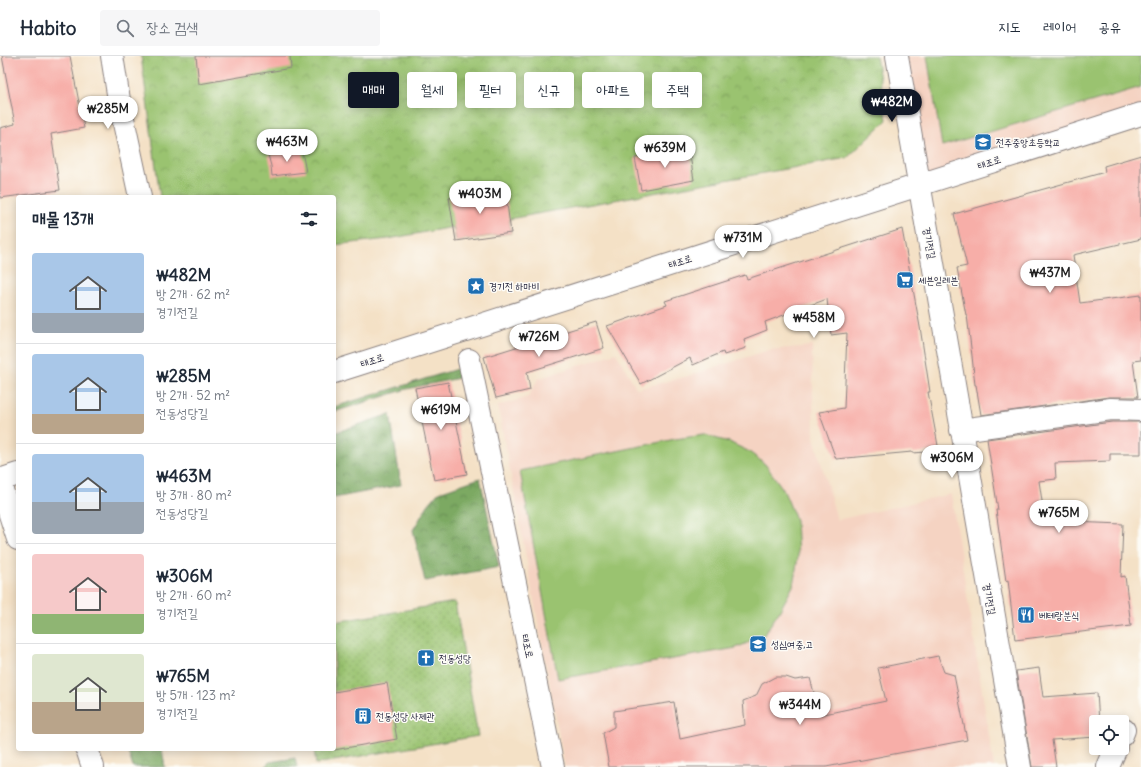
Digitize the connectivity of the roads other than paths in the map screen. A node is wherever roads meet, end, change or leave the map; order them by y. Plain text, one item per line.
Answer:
1 (112, 56) edge
2 (897, 56) edge
3 (1141, 114) edge
4 (920, 184) junction
5 (140, 195) edge
6 (469, 360) dead end
7 (336, 371) edge
8 (1141, 410) edge
9 (961, 430) junction
10 (16, 475) edge
11 (0, 480) edge
12 (0, 484) edge
13 (16, 533) edge
14 (88, 751) edge
15 (1113, 755) edge
16 (93, 767) edge
17 (553, 767) edge
18 (1020, 767) edge
19 (1108, 767) edge

1 - 5 street
2 - 4 street, 경기전길
3 - 4 street, 태조로
4 - 7 street, 태조로
4 - 9 street, 경기전길
6 - 17 street, 태조로
8 - 9 street
9 - 18 street, 경기전길
10 - 11 street
12 - 13 street
14 - 16 street
15 - 19 street

